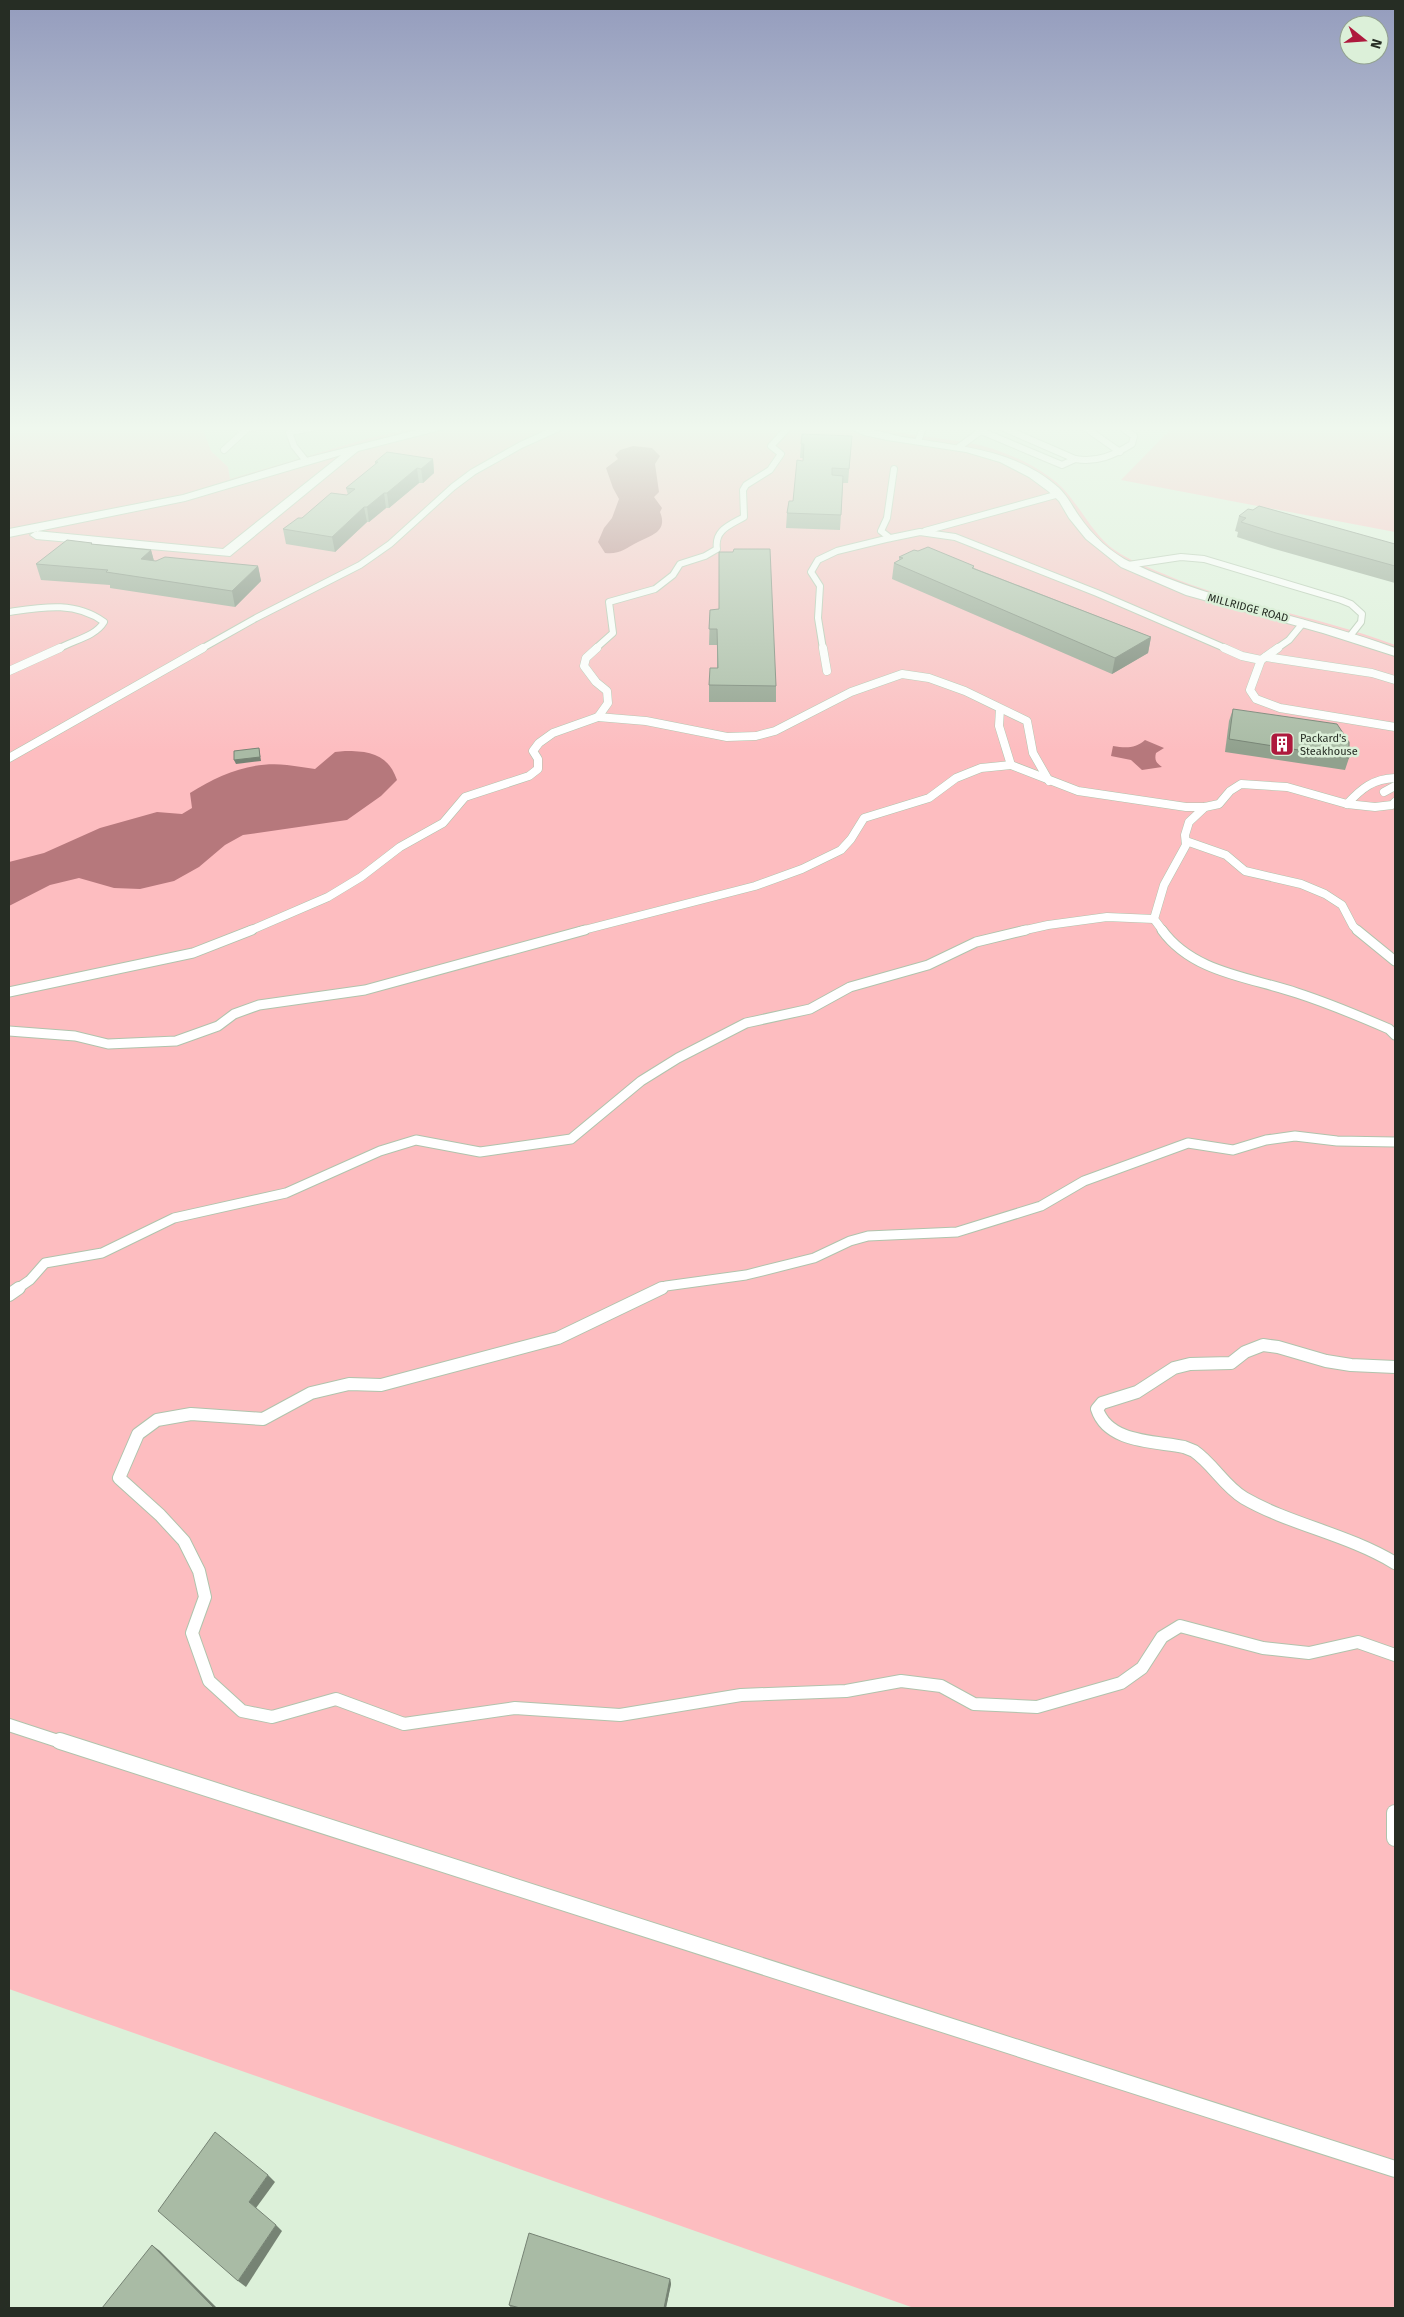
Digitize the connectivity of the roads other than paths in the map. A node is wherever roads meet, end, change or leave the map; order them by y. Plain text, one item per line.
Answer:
1 (24, 534) edge
2 (250, 534) edge
3 (401, 534) edge
4 (717, 534) edge
5 (884, 534) edge
6 (909, 534) edge
7 (935, 534) edge
8 (1088, 534) edge
9 (890, 538) junction
10 (1128, 565) junction
11 (9, 612) edge
12 (1303, 623) junction
13 (1350, 636) junction
14 (1395, 652) edge
15 (1263, 659) junction
16 (9, 671) edge
17 (827, 671) dead end
18 (1395, 680) edge
19 (1000, 709) junction
20 (598, 718) junction
21 (1395, 727) edge
22 (9, 758) edge
23 (1011, 765) junction
24 (1395, 778) edge
25 (1049, 781) junction
26 (1395, 786) edge
27 (1384, 792) dead end
28 (1395, 802) edge
29 (1347, 804) junction
30 (1204, 807) junction
31 (1186, 841) junction
32 (1154, 919) junction
33 (1395, 961) edge
34 (9, 992) edge
35 (9, 1031) edge
36 (1395, 1035) edge
37 (1395, 1142) edge
38 (9, 1295) edge
39 (1395, 1367) edge
40 (1395, 1564) edge
41 (1395, 1655) edge
42 (9, 1725) edge
43 (1395, 1813) edge
44 (1395, 1838) edge
45 (1395, 2169) edge

1 - 2 street
3 - 22 lane
4 - 20 lane
5 - 9 lane
6 - 9 lane
7 - 15 lane
8 - 10 street, MILLRIDGE ROAD
9 - 17 lane
10 - 12 street, MILLRIDGE ROAD
10 - 13 lane
11 - 16 lane
12 - 13 street, MILLRIDGE ROAD
12 - 15 lane
13 - 14 street, MILLRIDGE ROAD
15 - 18 lane
15 - 21 lane
19 - 20 lane
19 - 23 lane
19 - 25 lane
20 - 34 lane
23 - 25 lane
23 - 35 lane
24 - 29 lane
25 - 30 lane
26 - 27 lane
28 - 29 lane
29 - 30 lane
30 - 31 lane
31 - 32 lane
31 - 33 lane
32 - 36 lane
32 - 38 lane
37 - 41 lane
39 - 40 lane
42 - 45 lane
43 - 44 lane

